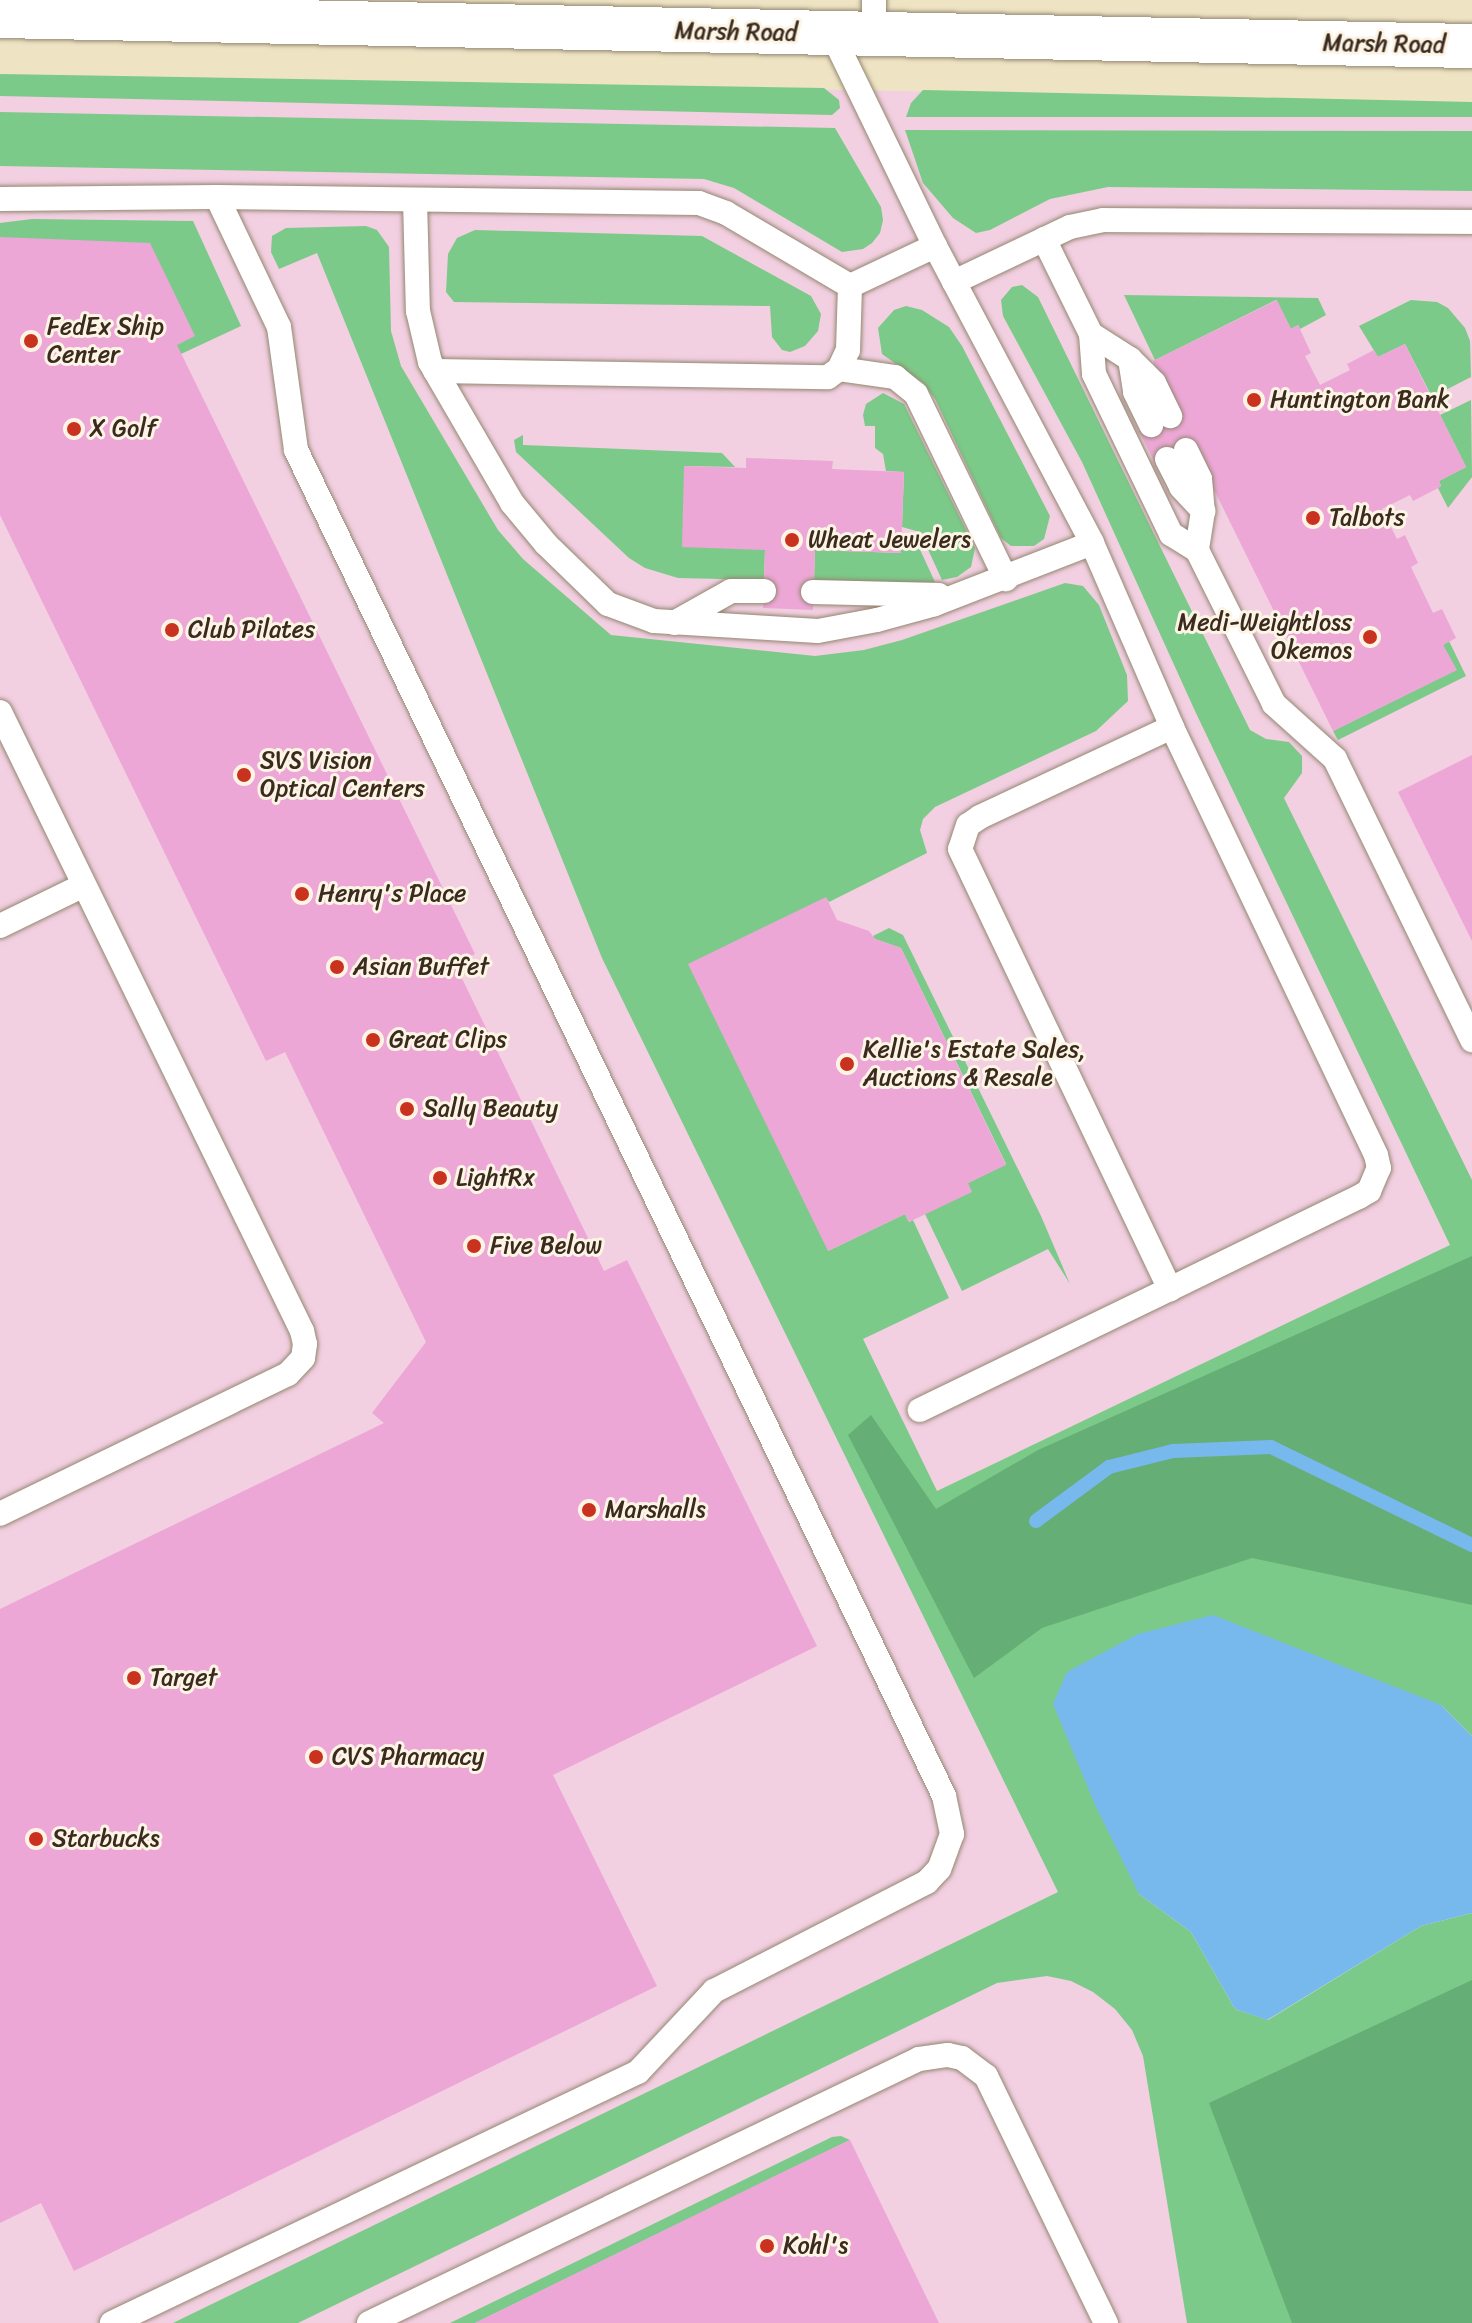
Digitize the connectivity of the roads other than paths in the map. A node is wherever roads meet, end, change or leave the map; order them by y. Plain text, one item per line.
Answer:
1 (0, 16) edge
2 (860, 23) edge
3 (1472, 46) edge
4 (217, 197) junction
5 (0, 199) edge
6 (415, 200) junction
7 (1472, 222) edge
8 (1044, 239) junction
9 (935, 246) junction
10 (954, 282) junction
11 (850, 286) junction
12 (1091, 334) junction
13 (839, 369) junction
14 (435, 371) junction
15 (1161, 421) dead end
16 (1177, 454) dead end
17 (1092, 543) junction
18 (1197, 550) junction
19 (1006, 579) junction
20 (764, 591) dead end
21 (813, 592) dead end
22 (956, 596) junction
23 (674, 623) junction
24 (0, 712) edge
25 (1172, 727) junction
26 (84, 885) junction
27 (0, 926) edge
28 (1472, 1040) edge
29 (1170, 1289) junction
30 (920, 1410) dead end
31 (0, 1514) edge
32 (112, 2323) edge
33 (369, 2323) edge
34 (1106, 2323) edge

1 - 2 main road, Marsh Road
2 - 3 main road, Marsh Road
2 - 9 lane
4 - 5 lane
4 - 6 lane
4 - 32 lane
6 - 11 lane
6 - 14 lane
7 - 8 lane
8 - 10 lane
8 - 12 lane
9 - 10 lane
9 - 11 lane
10 - 17 lane
11 - 13 lane
12 - 15 lane
12 - 18 lane
13 - 14 lane
13 - 19 lane
14 - 23 lane
16 - 18 lane
17 - 19 lane
17 - 25 lane
18 - 28 lane
19 - 22 lane
20 - 23 lane
21 - 22 lane
22 - 23 lane
24 - 26 lane
25 - 29 lane
25 - 29 lane
26 - 27 lane
26 - 31 lane
29 - 30 lane
33 - 34 lane

